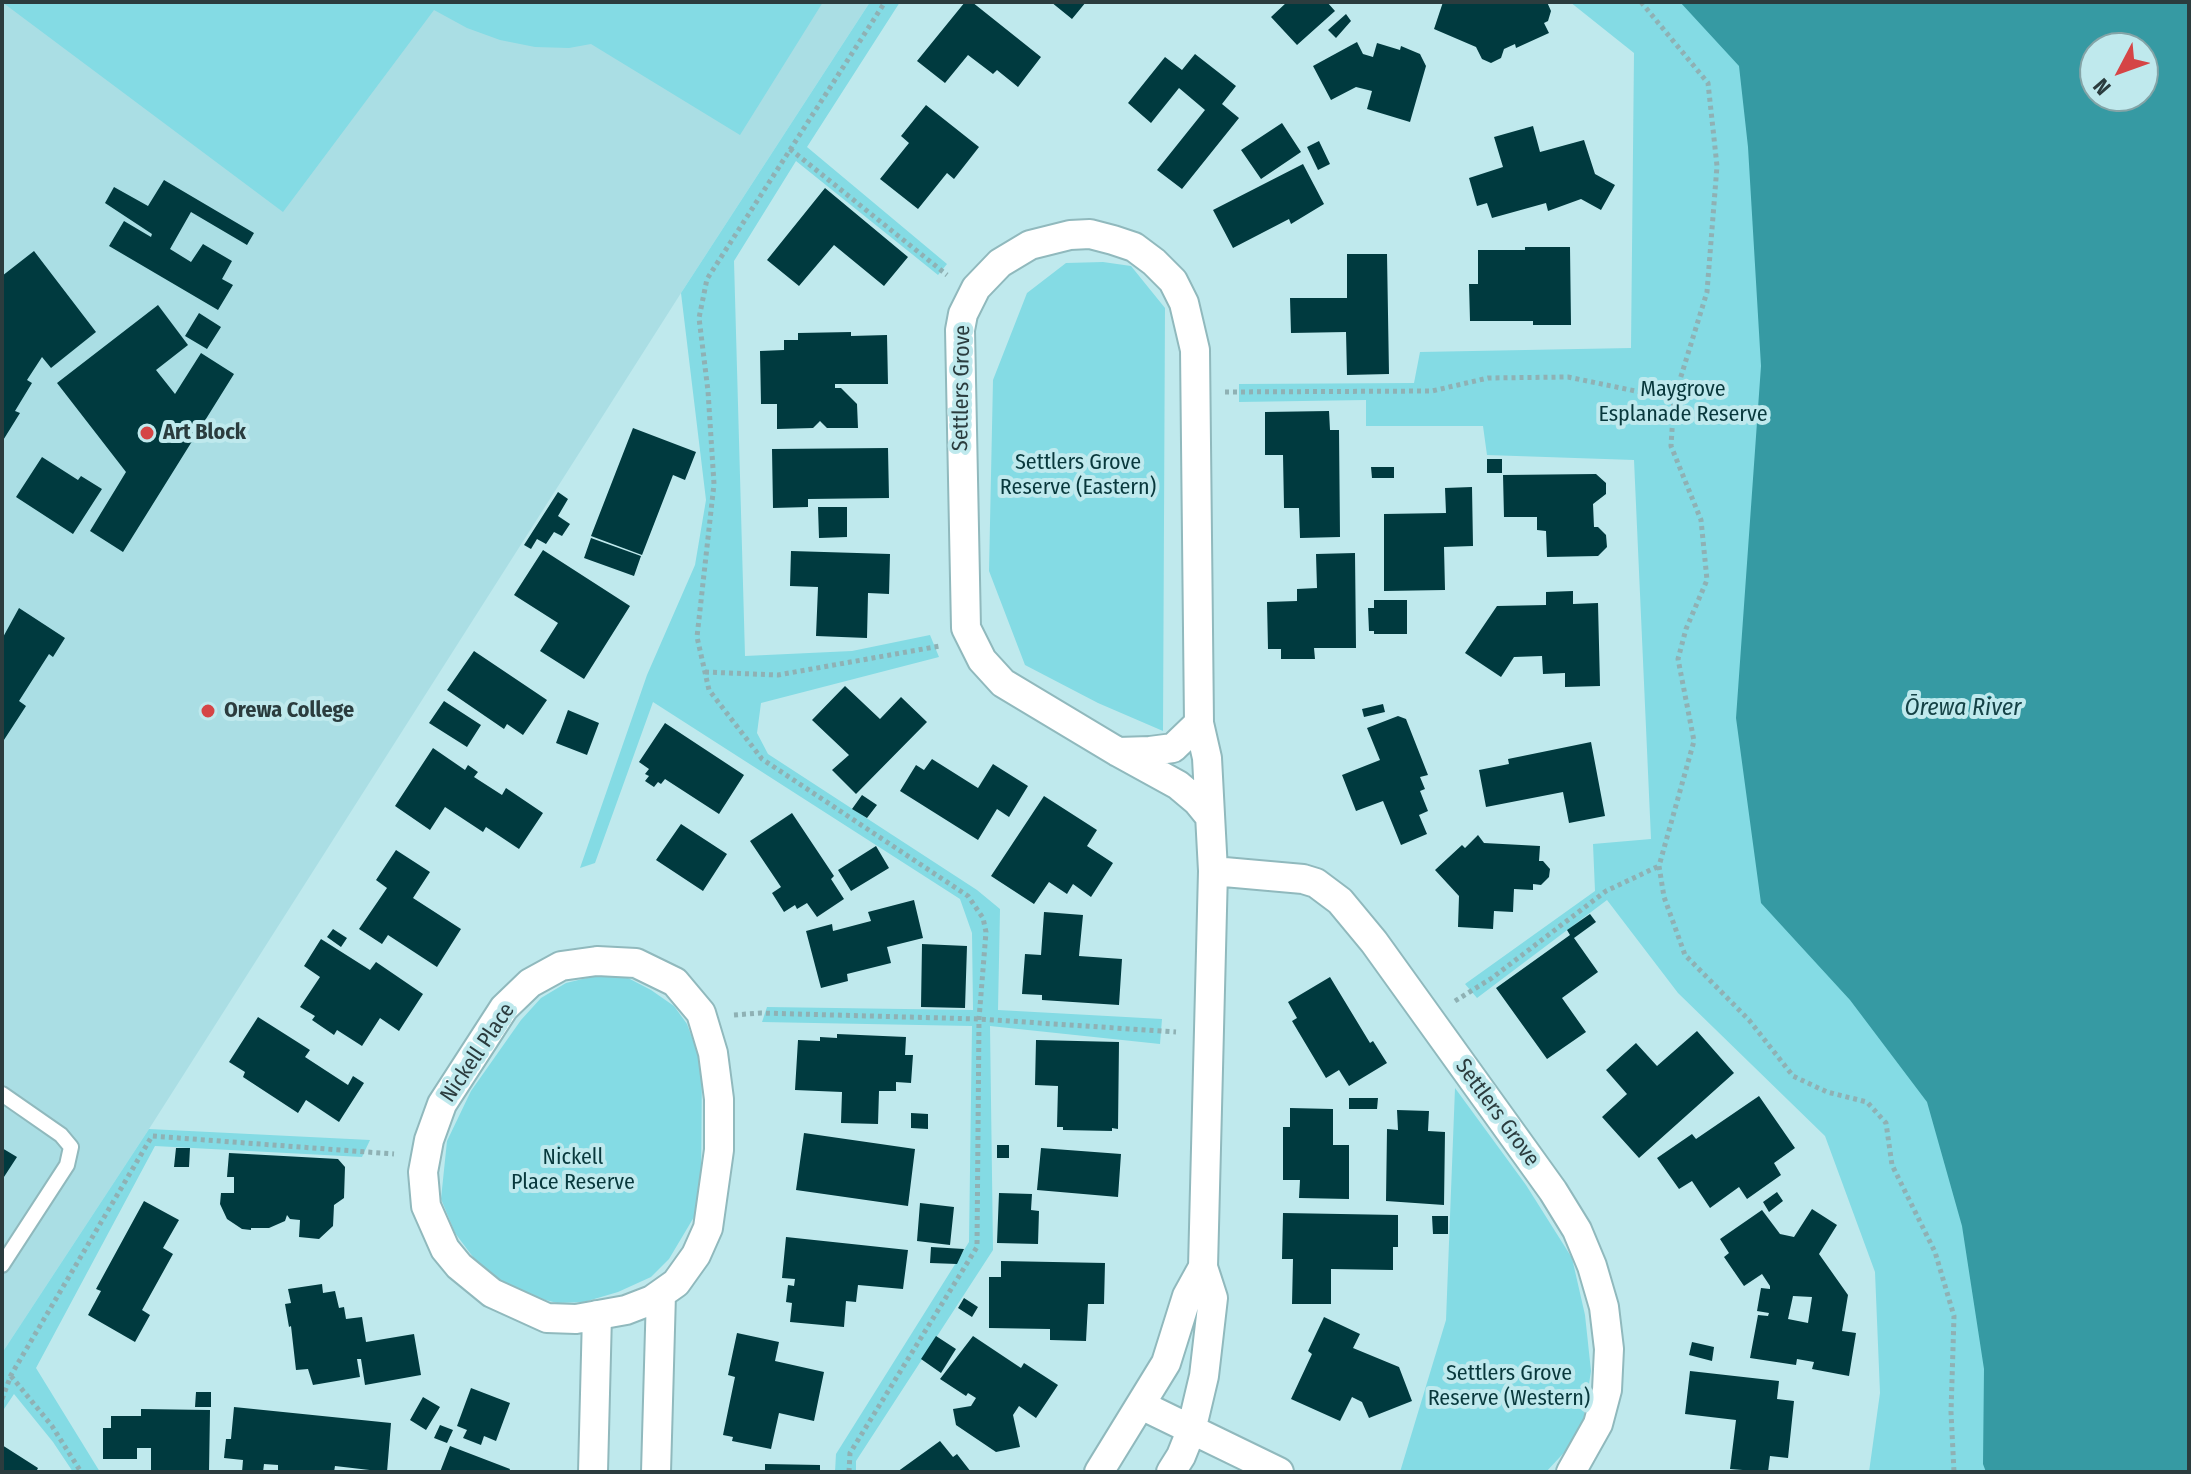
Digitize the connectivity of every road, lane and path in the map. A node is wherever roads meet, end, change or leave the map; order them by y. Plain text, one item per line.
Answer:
1 (885, 2) edge
2 (1641, 2) edge
3 (790, 149) junction
4 (951, 278) dead end
5 (1220, 392) dead end
6 (1674, 399) junction
7 (945, 645) dead end
8 (705, 672) junction
9 (1199, 723) junction
10 (1118, 752) junction
11 (1210, 817) junction
12 (1659, 866) junction
13 (1213, 871) junction
14 (1447, 1006) dead end
15 (734, 1015) dead end
16 (979, 1019) junction
17 (1176, 1032) dead end
18 (2, 1094) edge
19 (399, 1154) dead end
20 (2, 1265) edge
21 (1203, 1267) junction
22 (661, 1294) junction
23 (597, 1315) junction
24 (11, 1375) junction
25 (2, 1399) edge
26 (1141, 1405) junction
27 (1191, 1431) junction
28 (81, 1472) edge
29 (593, 1472) edge
30 (656, 1472) edge
31 (849, 1472) edge
32 (1099, 1472) edge
33 (1171, 1472) edge
34 (1279, 1472) edge
35 (1571, 1472) edge
36 (1954, 1472) edge

1 - 3 path
2 - 6 path
3 - 4 path
3 - 8 path
5 - 6 path
6 - 12 path
7 - 8 path
8 - 16 path
9 - 10 street
9 - 10 street, Settlers Grove
9 - 11 street, Settlers Grove
10 - 11 street, Settlers Grove
11 - 13 street, Settlers Grove
12 - 14 path
12 - 36 path
13 - 21 street, Settlers Grove
13 - 35 street, Settlers Grove
15 - 16 path
16 - 17 path
16 - 31 path
18 - 20 lane
19 - 24 path
21 - 26 street, Settlers Grove
21 - 27 street, Settlers Grove
22 - 23 street, Nickell Place
22 - 23 street, Nickell Place
22 - 30 street
23 - 29 street
24 - 25 path
24 - 28 path
26 - 27 street
26 - 32 street, Settlers Grove
27 - 33 street, Settlers Grove
27 - 34 street

